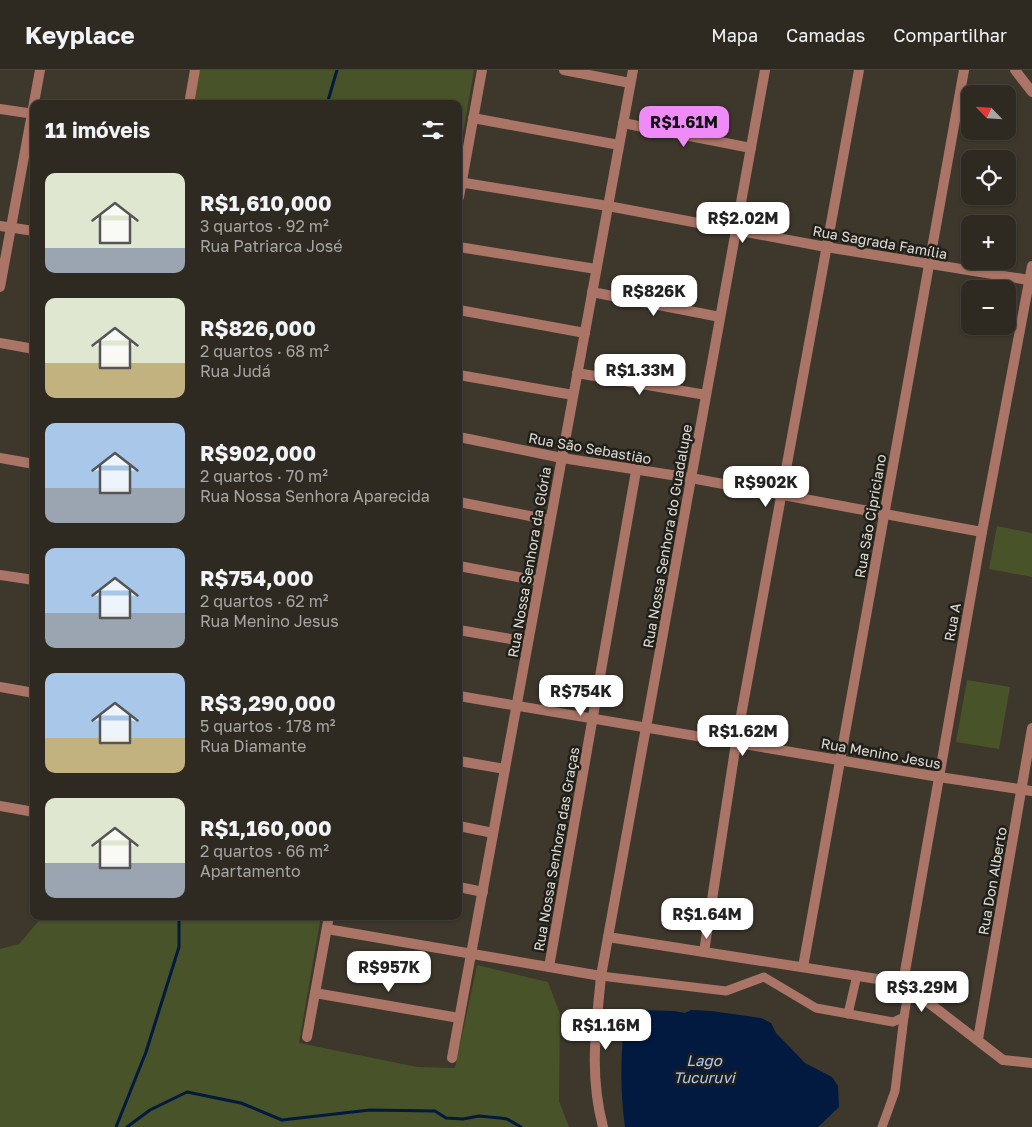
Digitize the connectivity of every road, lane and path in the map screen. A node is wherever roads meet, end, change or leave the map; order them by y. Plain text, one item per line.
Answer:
1 (40, 70) edge
2 (195, 70) edge
3 (482, 70) edge
4 (564, 70) edge
5 (633, 70) edge
6 (765, 70) edge
7 (859, 70) edge
8 (964, 70) edge
9 (1015, 70) edge
10 (630, 83) junction
11 (1032, 92) edge
12 (35, 100) edge
13 (190, 100) edge
14 (0, 109) edge
15 (30, 114) edge
16 (473, 118) junction
17 (623, 123) junction
18 (30, 130) edge
19 (619, 146) junction
20 (751, 148) junction
21 (462, 172) edge
22 (462, 182) edge
23 (608, 206) junction
24 (0, 226) edge
25 (11, 228) junction
26 (30, 230) edge
27 (736, 230) junction
28 (462, 247) edge
29 (826, 247) junction
30 (929, 264) junction
31 (1032, 266) edge
32 (596, 269) junction
33 (1029, 280) junction
34 (0, 287) edge
35 (592, 292) junction
36 (462, 311) edge
37 (720, 317) junction
38 (585, 333) junction
39 (0, 343) edge
40 (30, 348) edge
41 (577, 373) junction
42 (462, 376) edge
43 (573, 395) junction
44 (706, 395) junction
45 (462, 438) edge
46 (0, 458) edge
47 (562, 458) junction
48 (30, 463) edge
49 (636, 471) junction
50 (691, 478) junction
51 (781, 495) junction
52 (462, 503) edge
53 (884, 514) junction
54 (550, 520) junction
55 (982, 532) junction
56 (462, 567) edge
57 (0, 575) edge
58 (30, 579) edge
59 (540, 580) junction
60 (462, 631) edge
61 (528, 642) junction
62 (0, 687) edge
63 (30, 692) edge
64 (462, 697) edge
65 (517, 706) junction
66 (594, 718) junction
67 (646, 728) junction
68 (1032, 728) edge
69 (736, 743) junction
70 (840, 760) junction
71 (462, 762) edge
72 (505, 769) junction
73 (939, 777) junction
74 (1027, 790) edge
75 (0, 806) edge
76 (30, 811) edge
77 (462, 827) edge
78 (493, 833) junction
79 (462, 888) edge
80 (483, 892) junction
81 (328, 920) edge
82 (327, 929) junction
83 (608, 937) junction
84 (704, 952) junction
85 (471, 954) junction
86 (548, 967) junction
87 (802, 967) junction
88 (857, 975) junction
89 (601, 976) junction
90 (906, 985) junction
91 (315, 993) junction
92 (848, 1014) junction
93 (904, 1016) junction
94 (459, 1018) junction
95 (307, 1037) dead end
96 (978, 1039) junction
97 (452, 1058) dead end
98 (1032, 1063) edge
99 (603, 1127) edge
100 (882, 1127) edge

1 - 12 street
2 - 13 street
3 - 16 street
4 - 10 street
5 - 10 street, Rua Nossa Senhora da Glória
6 - 20 street, Rua Nossa Senhora do Guadalupe
7 - 29 street
8 - 30 street, Rua São Cipriciano
9 - 11 street
10 - 17 street, Rua Nossa Senhora da Glória
14 - 15 street
16 - 19 street
16 - 21 street
17 - 19 street, Rua Nossa Senhora da Glória
17 - 20 street
18 - 25 street
19 - 23 street, Rua Nossa Senhora da Glória
20 - 27 street, Rua Nossa Senhora do Guadalupe
22 - 23 street, Rua Sagrada Família
23 - 27 street, Rua Sagrada Família
23 - 32 street, Rua Nossa Senhora da Glória
24 - 25 street
25 - 26 street
25 - 34 street
27 - 29 street, Rua Sagrada Família
27 - 37 street, Rua Nossa Senhora do Guadalupe
28 - 32 street
29 - 30 street, Rua Sagrada Família
29 - 51 street
30 - 33 street, Rua Sagrada Família
30 - 53 street, Rua São Cipriciano
31 - 33 street, Rua A
32 - 35 street, Rua Nossa Senhora da Glória
33 - 55 street, Rua A
35 - 37 street
35 - 38 street, Rua Nossa Senhora da Glória
36 - 38 street
37 - 44 street, Rua Nossa Senhora do Guadalupe
38 - 41 street, Rua Nossa Senhora da Glória
39 - 40 street
41 - 43 street, Rua Nossa Senhora da Glória
41 - 44 street
42 - 43 street
43 - 47 street, Rua Nossa Senhora da Glória
44 - 50 street, Rua Nossa Senhora do Guadalupe
45 - 47 street, Rua São Sebastião
46 - 48 street
47 - 49 street, Rua São Sebastião
47 - 54 street, Rua Nossa Senhora da Glória
49 - 50 street, Rua São Sebastião
49 - 66 street, Rua Nossa Senhora das Graças
50 - 51 street, Rua São Sebastião
50 - 67 street, Rua Nossa Senhora do Guadalupe
51 - 53 street, Rua São Sebastião
51 - 69 street
52 - 54 street
53 - 55 street, Rua São Sebastião
53 - 70 street, Rua São Cipriciano
54 - 59 street, Rua Nossa Senhora da Glória
55 - 73 street, Rua A
56 - 59 street
57 - 58 street
59 - 61 street, Rua Nossa Senhora da Glória
60 - 61 street
61 - 65 street, Rua Nossa Senhora da Glória
62 - 63 street
64 - 65 street, Rua Menino Jesus
65 - 66 street, Rua Menino Jesus
65 - 72 street, Rua Nossa Senhora da Glória
66 - 67 street, Rua Menino Jesus
66 - 86 street, Rua Nossa Senhora das Graças
67 - 69 street, Rua Menino Jesus
67 - 83 street, Rua Nossa Senhora do Guadalupe
68 - 74 street, Rua Don Alberto
69 - 70 street, Rua Menino Jesus
69 - 84 street
70 - 73 street, Rua Menino Jesus
70 - 87 street, Rua São Cipriciano
71 - 72 street
72 - 78 street, Rua Nossa Senhora da Glória
73 - 74 street, Rua Menino Jesus
73 - 90 street, Rua A
74 - 96 street, Rua Don Alberto
75 - 76 street
77 - 78 street
78 - 80 street, Rua Nossa Senhora da Glória
79 - 80 street
80 - 85 street, Rua Nossa Senhora da Glória
81 - 82 street
82 - 85 street
82 - 91 street
83 - 84 street
83 - 89 street, Rua Nossa Senhora do Guadalupe
84 - 87 street
85 - 86 street
85 - 94 street, Rua Nossa Senhora da Glória
86 - 89 street
87 - 88 street
88 - 90 street
88 - 92 street
89 - 92 street
89 - 99 street, Rua Nossa Senhora do Guadalupe
90 - 93 street
90 - 96 street
91 - 94 street
91 - 95 street
92 - 93 street
93 - 100 street
94 - 97 street, Rua Nossa Senhora da Glória
96 - 98 street

